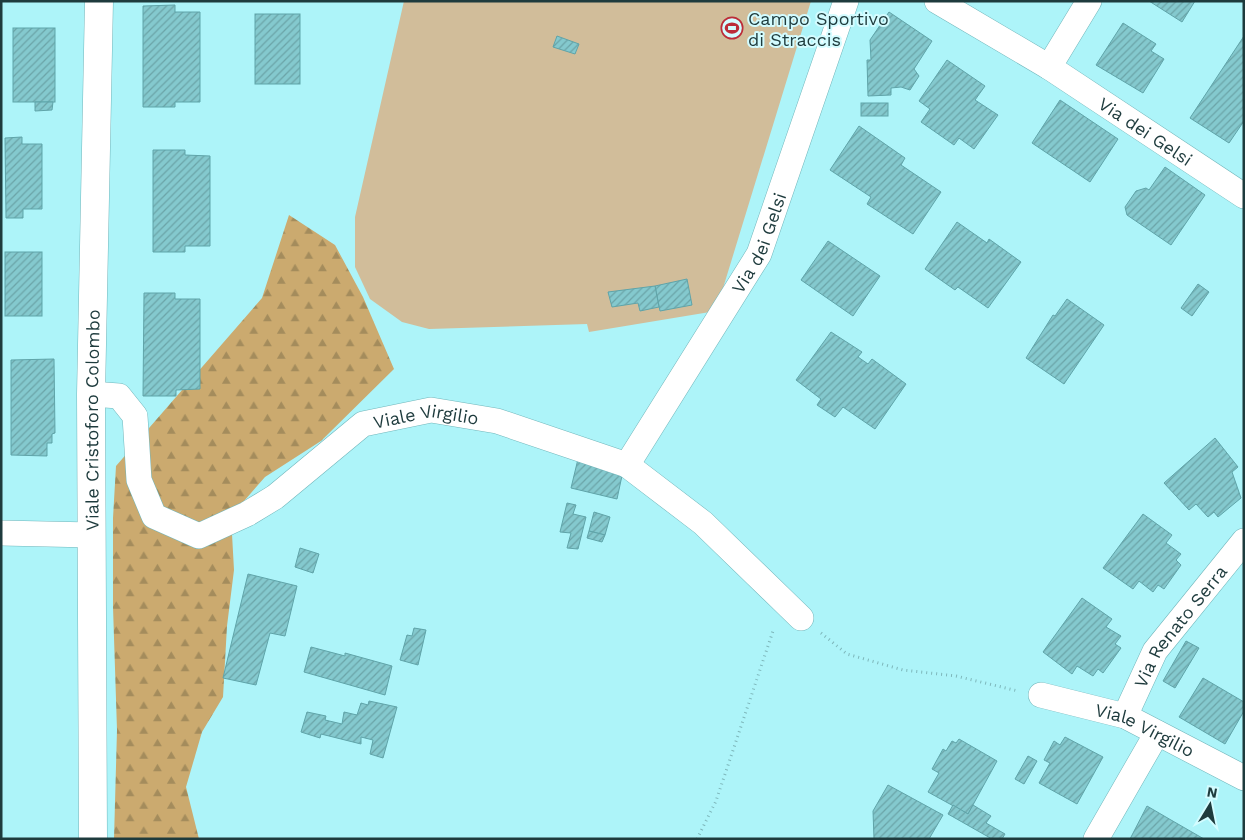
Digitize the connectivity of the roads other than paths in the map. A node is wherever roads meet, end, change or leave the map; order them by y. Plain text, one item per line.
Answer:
1 (99, 1) edge
2 (846, 1) edge
3 (937, 1) edge
4 (1089, 1) edge
5 (1049, 67) junction
6 (1244, 196) edge
7 (91, 394) junction
8 (628, 465) junction
9 (1, 533) edge
10 (92, 535) junction
11 (1244, 541) edge
12 (792, 609) road end
13 (1041, 695) road end
14 (1125, 716) junction
15 (1158, 733) junction
16 (1244, 778) edge
17 (93, 839) edge
18 (1096, 839) edge

1 - 7 street, Viale Cristoforo Colombo
2 - 8 street, Via dei Gelsi
3 - 5 street, Via dei Gelsi
4 - 5 street
5 - 6 street, Via dei Gelsi
7 - 8 street, Viale Virgilio
7 - 10 street, Viale Cristoforo Colombo
8 - 12 street, Viale Virgilio
9 - 10 street
10 - 17 street, Viale Cristoforo Colombo
11 - 14 street, Via Renato Serra
13 - 14 street, Viale Virgilio
14 - 15 street, Viale Virgilio
15 - 16 street, Viale Virgilio
15 - 18 street

